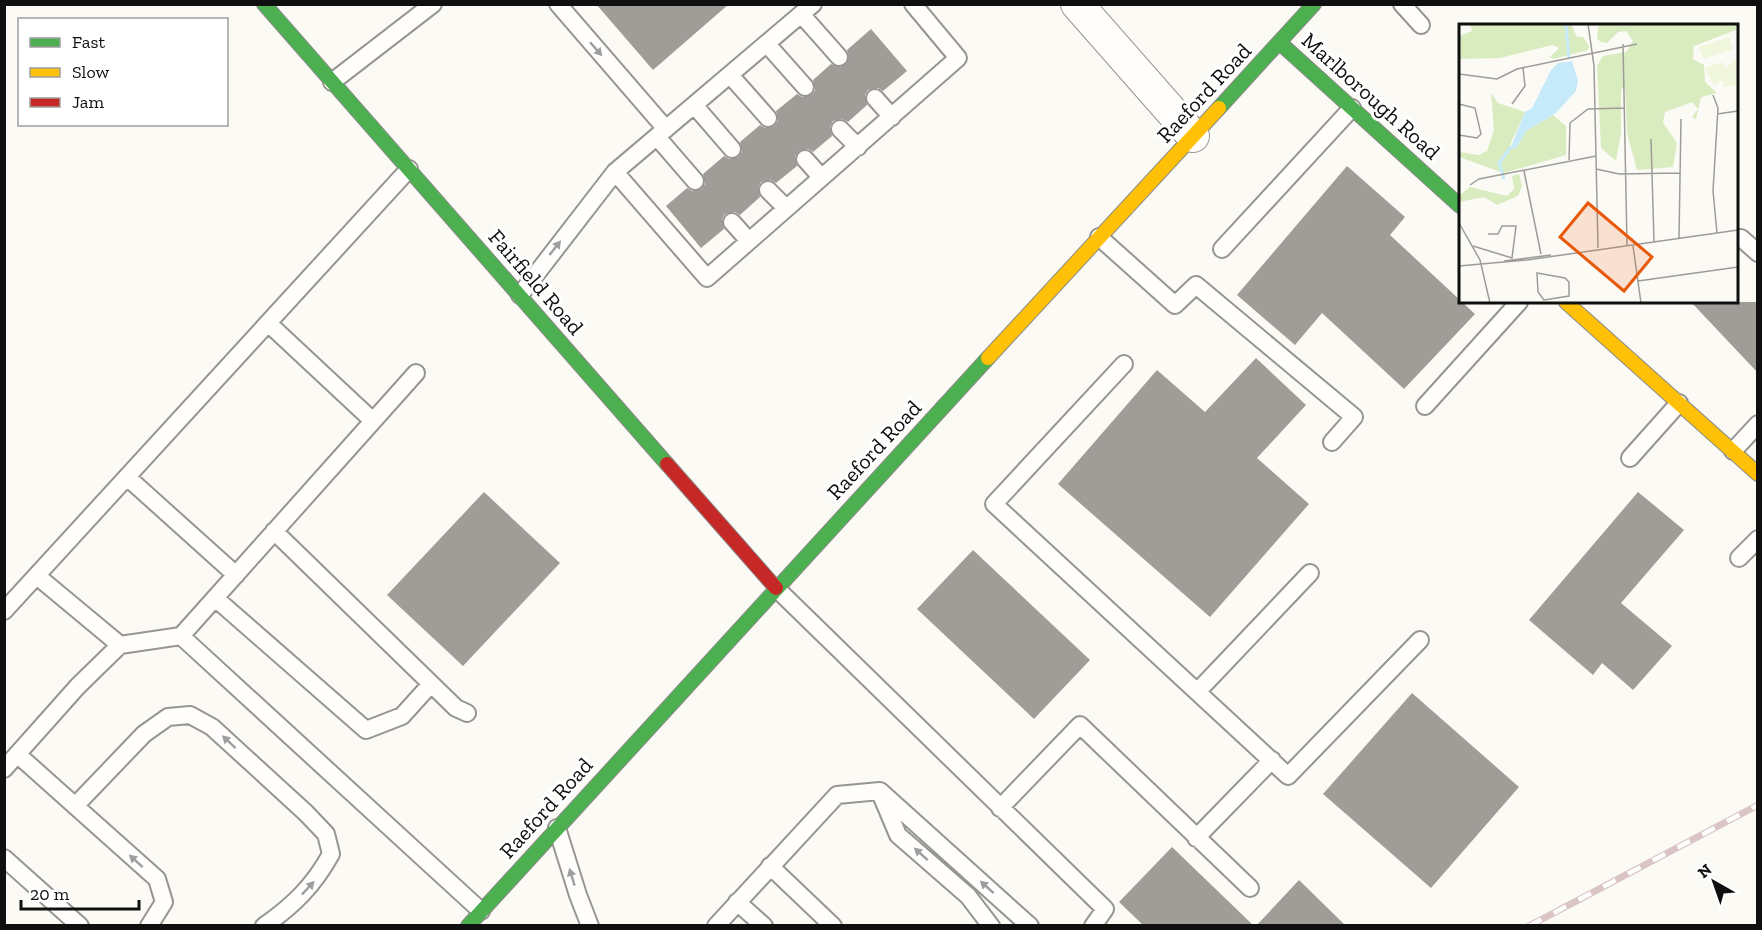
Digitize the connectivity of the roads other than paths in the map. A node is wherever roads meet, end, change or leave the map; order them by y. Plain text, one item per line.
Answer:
1 (264, 4) edge
2 (433, 4) edge
3 (558, 4) edge
4 (914, 4) edge
5 (1077, 4) edge
6 (1314, 4) edge
7 (1402, 4) edge
8 (807, 9) edge
9 (1421, 25) dead end
10 (1279, 42) junction
11 (767, 44) junction
12 (839, 57) dead end
13 (730, 75) junction
14 (332, 82) junction
15 (805, 87) dead end
16 (875, 98) dead end
17 (694, 105) junction
18 (1352, 108) junction
19 (892, 117) junction
20 (768, 118) dead end
21 (840, 129) dead end
22 (661, 133) junction
23 (1193, 136) junction
24 (858, 147) junction
25 (732, 149) dead end
26 (805, 159) dead end
27 (409, 169) junction
28 (615, 172) junction
29 (821, 177) junction
30 (695, 181) dead end
31 (768, 190) dead end
32 (1459, 204) edge
33 (786, 208) junction
34 (732, 222) dead end
35 (1099, 237) junction
36 (1741, 238) dead end
37 (749, 241) junction
38 (1222, 249) dead end
39 (1758, 253) edge
40 (519, 295) junction
41 (1518, 303) edge
42 (1567, 303) edge
43 (268, 323) junction
44 (1124, 364) dead end
45 (416, 373) dead end
46 (1679, 403) junction
47 (1425, 406) dead end
48 (373, 421) junction
49 (1758, 424) edge
50 (1332, 442) dead end
51 (1733, 451) junction
52 (1630, 458) dead end
53 (1758, 474) edge
54 (127, 477) junction
55 (274, 531) junction
56 (1758, 539) edge
57 (1739, 558) dead end
58 (1310, 573) dead end
59 (236, 575) junction
60 (37, 576) junction
61 (776, 588) junction
62 (214, 598) junction
63 (4, 611) edge
64 (181, 636) junction
65 (1420, 640) dead end
66 (120, 645) junction
67 (431, 684) junction
68 (1197, 692) junction
69 (467, 713) dead end
70 (17, 754) junction
71 (1272, 760) junction
72 (4, 769) edge
73 (880, 791) junction
74 (75, 806) junction
75 (1000, 808) junction
76 (557, 828) junction
77 (1197, 838) junction
78 (4, 858) edge
79 (770, 866) junction
80 (1250, 888) dead end
81 (803, 896) junction
82 (737, 902) junction
83 (481, 911) junction
84 (80, 926) edge
85 (149, 926) edge
86 (264, 926) edge
87 (468, 926) edge
88 (590, 926) edge
89 (716, 926) edge
90 (764, 926) edge
91 (833, 926) edge
92 (846, 926) edge
93 (991, 926) edge
94 (1030, 926) edge
95 (1093, 926) edge

1 - 14 street, Fairfield Road
2 - 14 lane
3 -> 22 lane
4 - 19 lane
5 - 23 street
6 - 10 street, Raeford Road
7 - 9 lane
8 - 11 lane
8 - 12 lane
10 - 18 street, Marlborough Road
10 - 23 street, Raeford Road
11 - 13 lane
11 - 15 lane
13 - 17 lane
13 - 20 lane
14 - 27 street, Fairfield Road
16 - 19 lane
17 - 22 lane
17 - 25 lane
18 - 32 street, Marlborough Road
18 - 38 lane
19 - 24 lane
21 - 24 lane
22 - 28 lane
22 - 30 lane
23 - 35 street, Raeford Road
24 - 29 lane
26 - 29 lane
27 - 40 street, Fairfield Road
27 - 43 lane
28 - 37 lane
40 -> 28 lane
29 - 33 lane
31 - 33 lane
33 - 37 lane
34 - 37 lane
35 - 50 lane
35 - 61 street, Raeford Road
36 - 39 lane
40 - 61 street, Fairfield Road
41 - 47 lane
42 - 46 street
43 - 48 lane
43 - 54 lane
44 - 68 lane
45 - 48 lane
46 - 51 street
46 - 52 lane
48 - 55 lane
49 - 51 lane
51 - 53 street
54 - 59 lane
54 - 60 lane
55 - 59 lane
55 - 67 lane
56 - 57 lane
58 - 68 lane
59 - 62 lane
60 - 63 lane
60 - 66 lane
61 - 75 lane
61 - 76 street, Raeford Road
62 - 64 lane
62 - 67 lane
64 - 66 lane
64 - 83 lane
65 - 71 lane
66 - 70 lane
67 - 69 lane
68 - 71 lane
70 - 72 lane
70 - 74 lane
71 - 77 lane
73 - 79 lane
93 -> 73 lane
94 -> 73 lane
85 -> 74 lane
86 -> 74 lane
75 - 77 lane
75 - 95 lane
76 - 83 street, Raeford Road
88 -> 76 lane
77 - 80 lane
78 - 84 lane
79 - 81 lane
79 - 82 lane
81 - 91 lane
81 - 92 lane
82 - 89 lane
82 - 90 lane
83 - 87 street, Raeford Road

